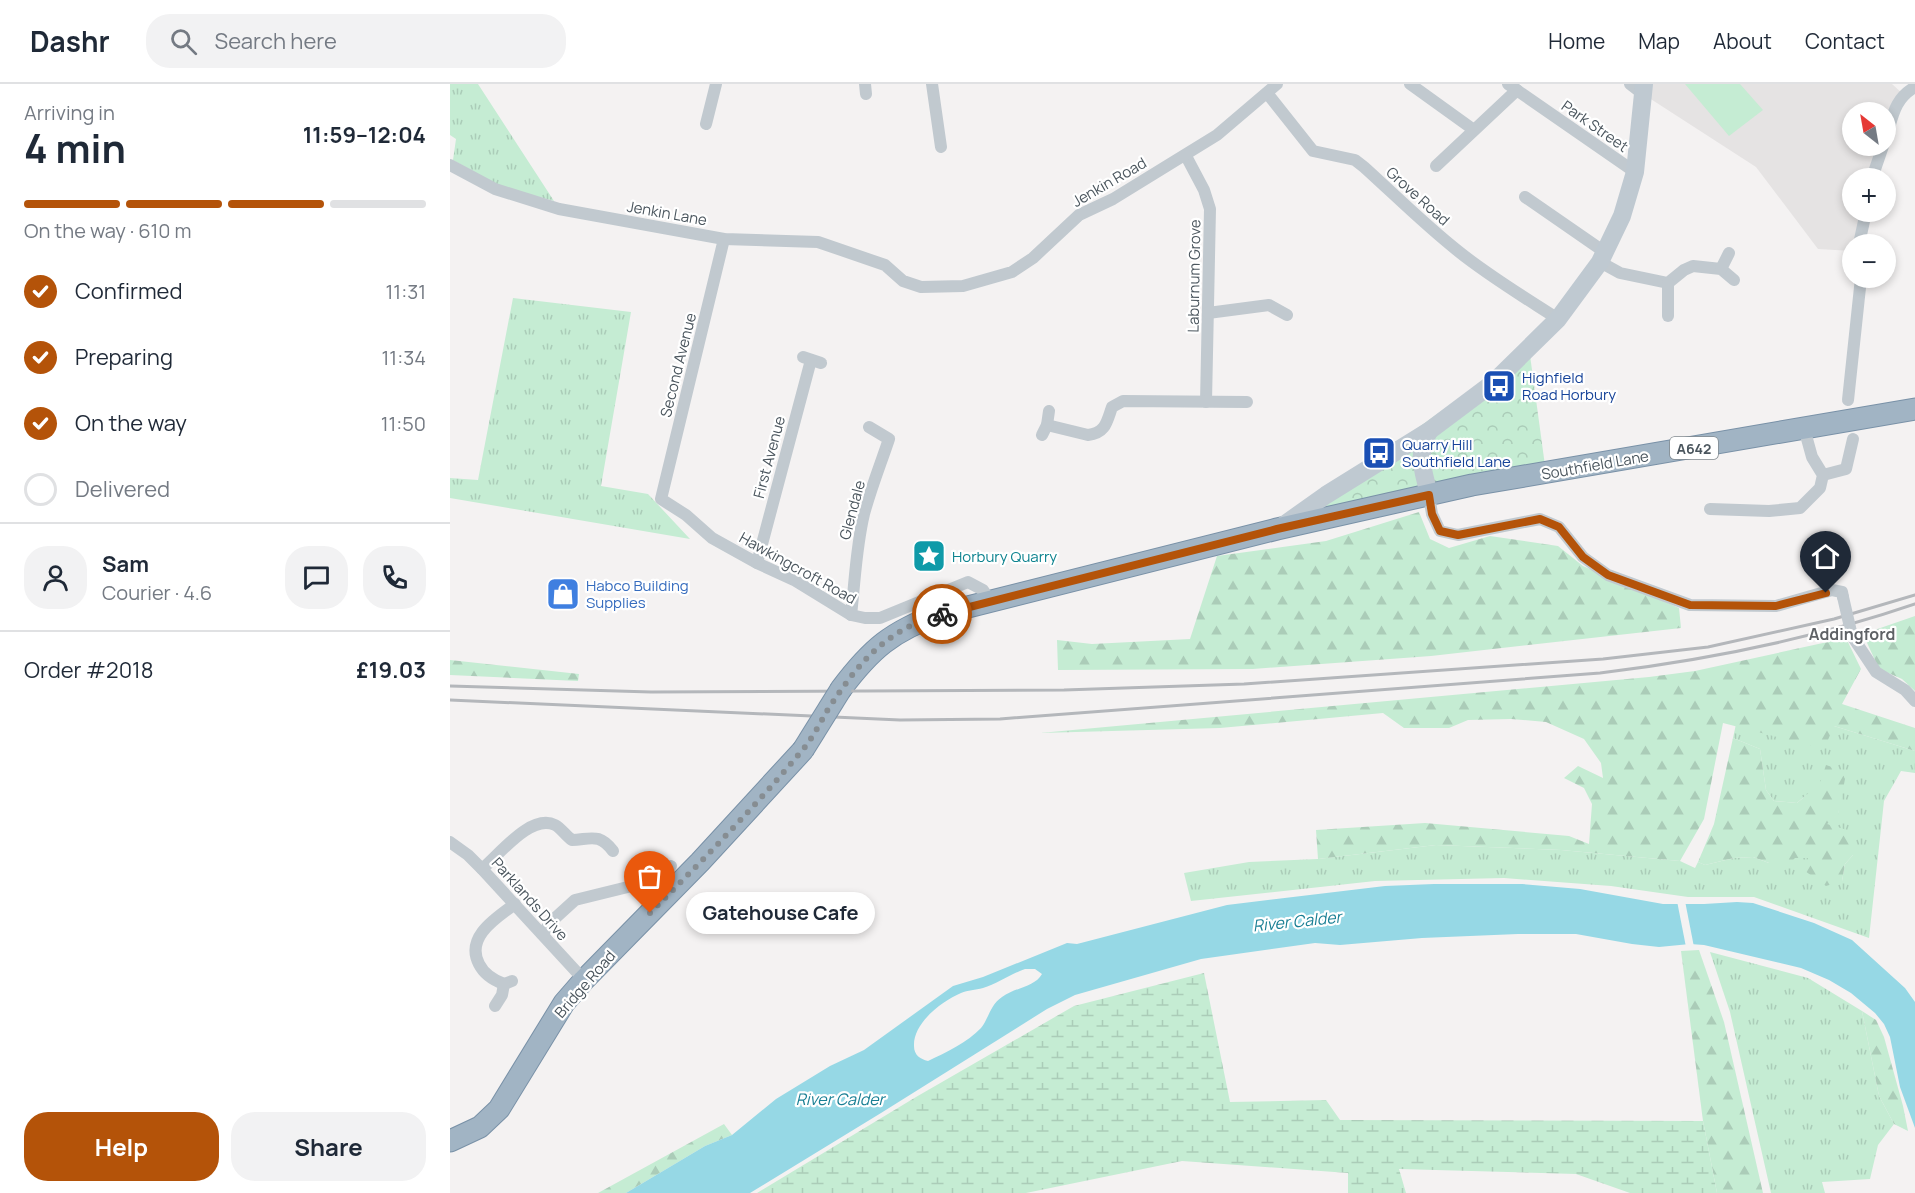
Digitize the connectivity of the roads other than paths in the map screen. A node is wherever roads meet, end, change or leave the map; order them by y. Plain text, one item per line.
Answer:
1 (716, 84) edge
2 (932, 84) edge
3 (1277, 84) edge
4 (1410, 84) edge
5 (1513, 87) edge
6 (1639, 87) edge
7 (1915, 87) edge
8 (1267, 93) junction
9 (1896, 110) edge
10 (706, 124) dead end
11 (1474, 130) junction
12 (941, 147) dead end
13 (1186, 156) junction
14 (450, 165) edge
15 (1436, 166) dead end
16 (1635, 172) junction
17 (1525, 197) dead end
18 (1556, 202) dead end
19 (1549, 214) junction
20 (724, 238) junction
21 (1729, 253) dead end
22 (1603, 257) junction
23 (885, 264) joint
24 (1721, 269) junction
25 (1734, 280) dead end
26 (1668, 283) junction
27 (1860, 288) edge
28 (1208, 313) junction
29 (1287, 315) dead end
30 (1668, 316) dead end
31 (1558, 319) junction
32 (812, 360) dead end
33 (1848, 400) dead end
34 (1206, 402) junction
35 (1247, 402) dead end
36 (1915, 409) edge
37 (1049, 411) dead end
38 (868, 427) dead end
39 (1804, 428) junction
40 (1429, 430) junction
41 (1853, 440) dead end
42 (1823, 475) junction
43 (1429, 495) junction
44 (662, 499) joint
45 (1710, 509) dead end
46 (1277, 529) junction
47 (757, 562) junction
48 (992, 602) junction
49 (851, 615) junction
50 (1915, 701) edge
51 (452, 847) edge
52 (613, 851) dead end
53 (671, 866) dead end
54 (482, 868) junction
55 (514, 904) junction
56 (542, 934) junction
57 (584, 980) junction
58 (495, 1006) dead end
59 (450, 1141) edge

1 - 10 street
2 - 12 street
3 - 8 street, Jenkin Road
4 - 11 street
5 - 11 street
5 - 16 street, Park Street
6 - 16 main road
7 - 9 street
8 - 13 street, Jenkin Road
8 - 31 street, Grove Road
11 - 15 street
13 - 23 street, Jenkin Road
13 - 28 street, Laburnum Grove
14 - 20 street, Jenkin Lane
16 - 22 main road
17 - 19 street
18 - 19 street
19 - 22 street
20 - 23 street, Jenkin Lane
20 - 44 street, Second Avenue
21 - 24 street
22 - 26 street
22 - 31 main road
24 - 25 street
24 - 26 street
26 - 30 street
27 - 33 street
28 - 29 street
28 - 34 street, Laburnum Grove
31 - 40 main road
32 - 47 street, First Avenue
34 - 35 street
34 - 37 street
36 - 39 highway, Southfield Lane / A642
38 - 49 street, Glendale
39 - 42 street
39 - 43 highway, Southfield Lane / A642
40 - 43 main road
40 - 46 main road
41 - 42 street
42 - 45 street
43 - 46 highway, Southfield Lane / A642
43 - 50 street, bridge
44 - 47 street, Hawkingcroft Road
46 - 48 highway, A642
47 - 49 street, Hawkingcroft Road
48 - 49 street, Hawkingcroft Road
48 - 57 highway, Bridge Road / A642, bridge
51 - 54 street, Parklands Drive
52 - 54 street
53 - 56 street
54 - 55 street, Parklands Drive
55 - 56 street, Parklands Drive
55 - 58 street
56 - 57 street, Parklands Drive
57 - 59 highway, Bridge Road / A642

